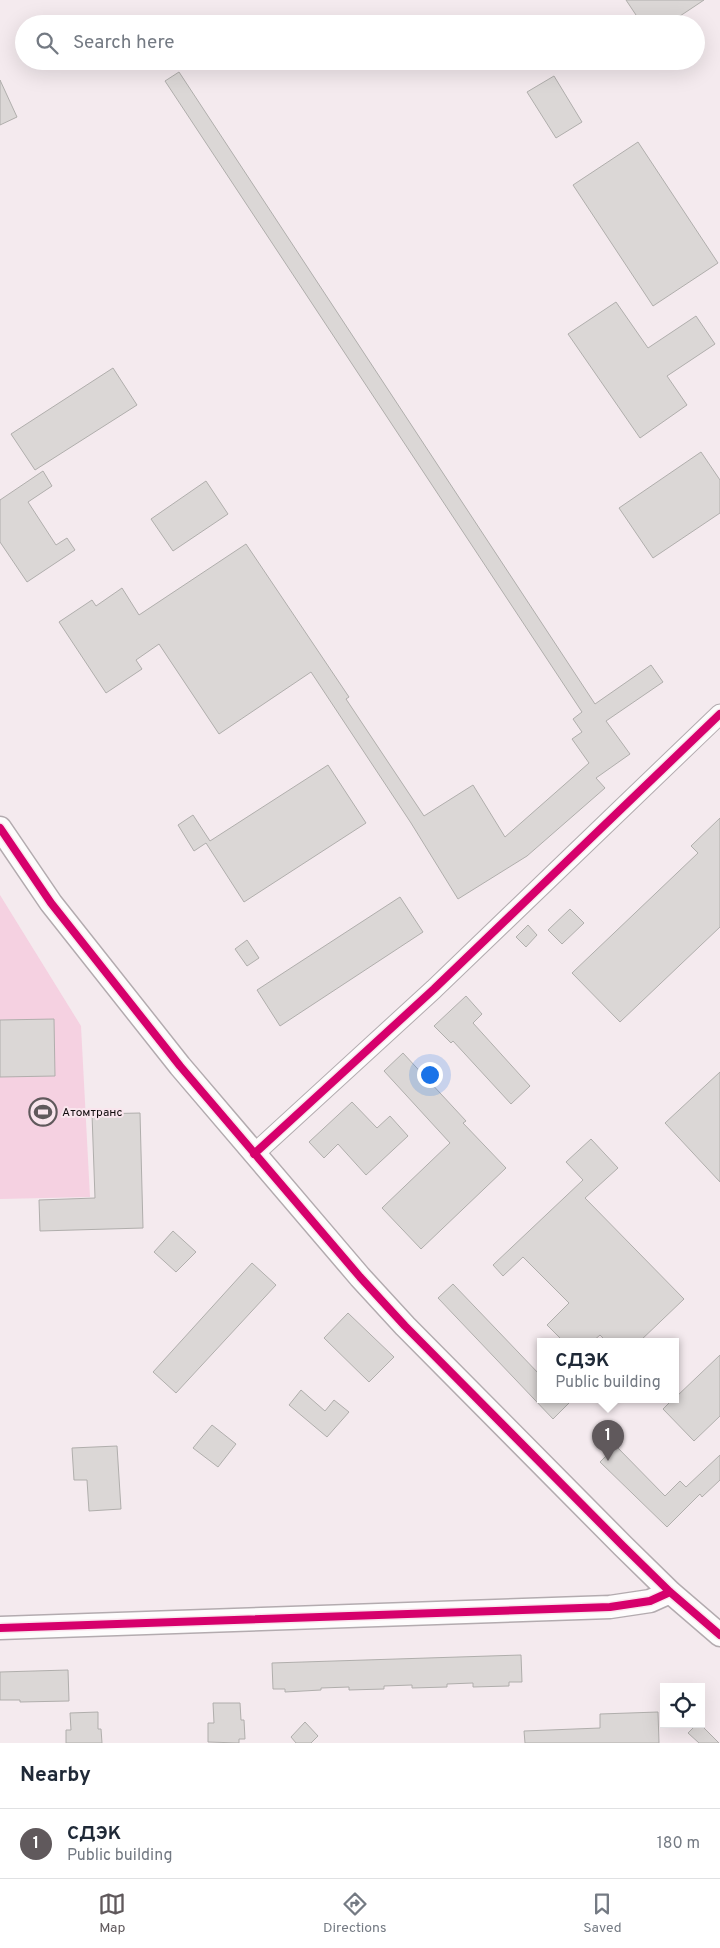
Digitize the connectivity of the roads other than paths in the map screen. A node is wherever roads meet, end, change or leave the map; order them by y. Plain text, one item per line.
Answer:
1 (720, 714) edge
2 (0, 828) edge
3 (254, 1154) junction
4 (670, 1592) junction
5 (0, 1628) edge
6 (720, 1635) edge

1 - 3 street
2 - 3 street
3 - 4 street
4 - 5 street
4 - 6 street

